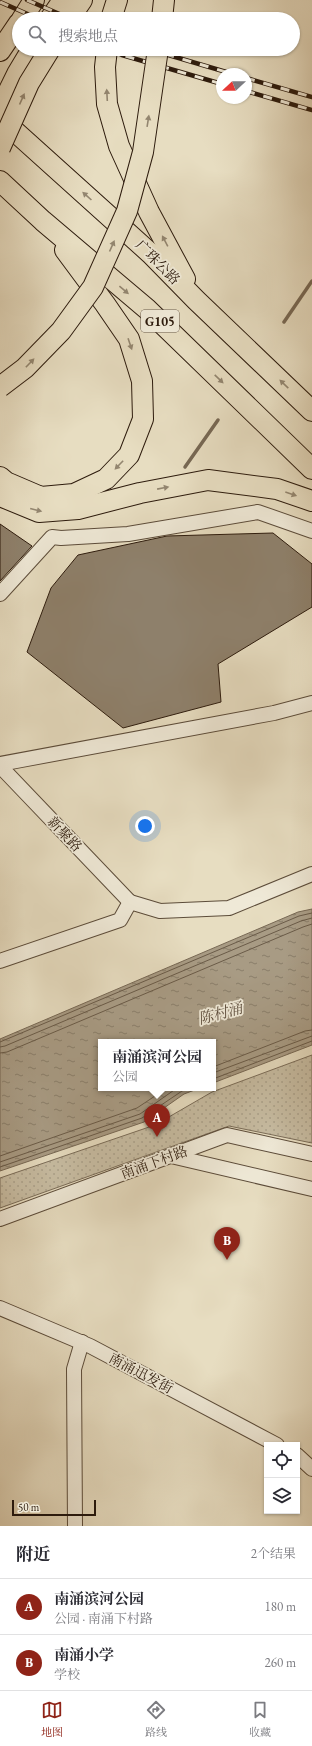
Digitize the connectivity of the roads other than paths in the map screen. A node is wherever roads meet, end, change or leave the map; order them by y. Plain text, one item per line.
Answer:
1 (34, 0) edge
2 (117, 0) edge
3 (26, 12) edge
4 (113, 12) edge
5 (12, 33) edge
6 (0, 51) edge
7 (28, 56) edge
8 (46, 56) edge
9 (106, 56) edge
10 (157, 56) edge
11 (0, 109) edge
12 (0, 118) edge
13 (0, 148) edge
14 (0, 181) edge
15 (43, 221) junction
16 (196, 300) junction
17 (0, 387) edge
18 (312, 411) edge
19 (312, 469) edge
20 (0, 477) edge
21 (0, 496) edge
22 (312, 501) edge
23 (312, 531) edge
24 (0, 594) edge
25 (312, 703) edge
26 (0, 765) edge
27 (312, 874) edge
28 (130, 902) junction
29 (0, 961) edge
30 (312, 1154) edge
31 (171, 1156) junction
32 (312, 1189) edge
33 (0, 1219) edge
34 (0, 1308) edge
35 (82, 1342) junction
36 (271, 1442) edge
37 (300, 1459) edge
38 (312, 1469) edge
39 (75, 1526) edge

1 - 3 highway
2 - 4 highway
5 - 6 highway
7 - 11 highway
13 -> 8 highway, bridge
16 -> 9 highway
17 -> 10 highway, bridge
16 -> 12 highway, 广珠公路 / G105
14 - 15 highway, G105
15 -> 19 highway, G105
15 -> 20 highway
18 -> 16 highway, 广珠公路 / G105
21 -> 22 highway
23 - 24 street
25 - 26 street
26 - 28 street, 新聚路
27 - 28 street
28 - 29 street
30 - 31 street, 南涌下村路
31 - 32 street
31 - 33 street, 南涌下村路
34 - 35 street, 南涌迅发街
35 - 36 street, 南涌迅发街
35 - 39 street
37 - 38 street

